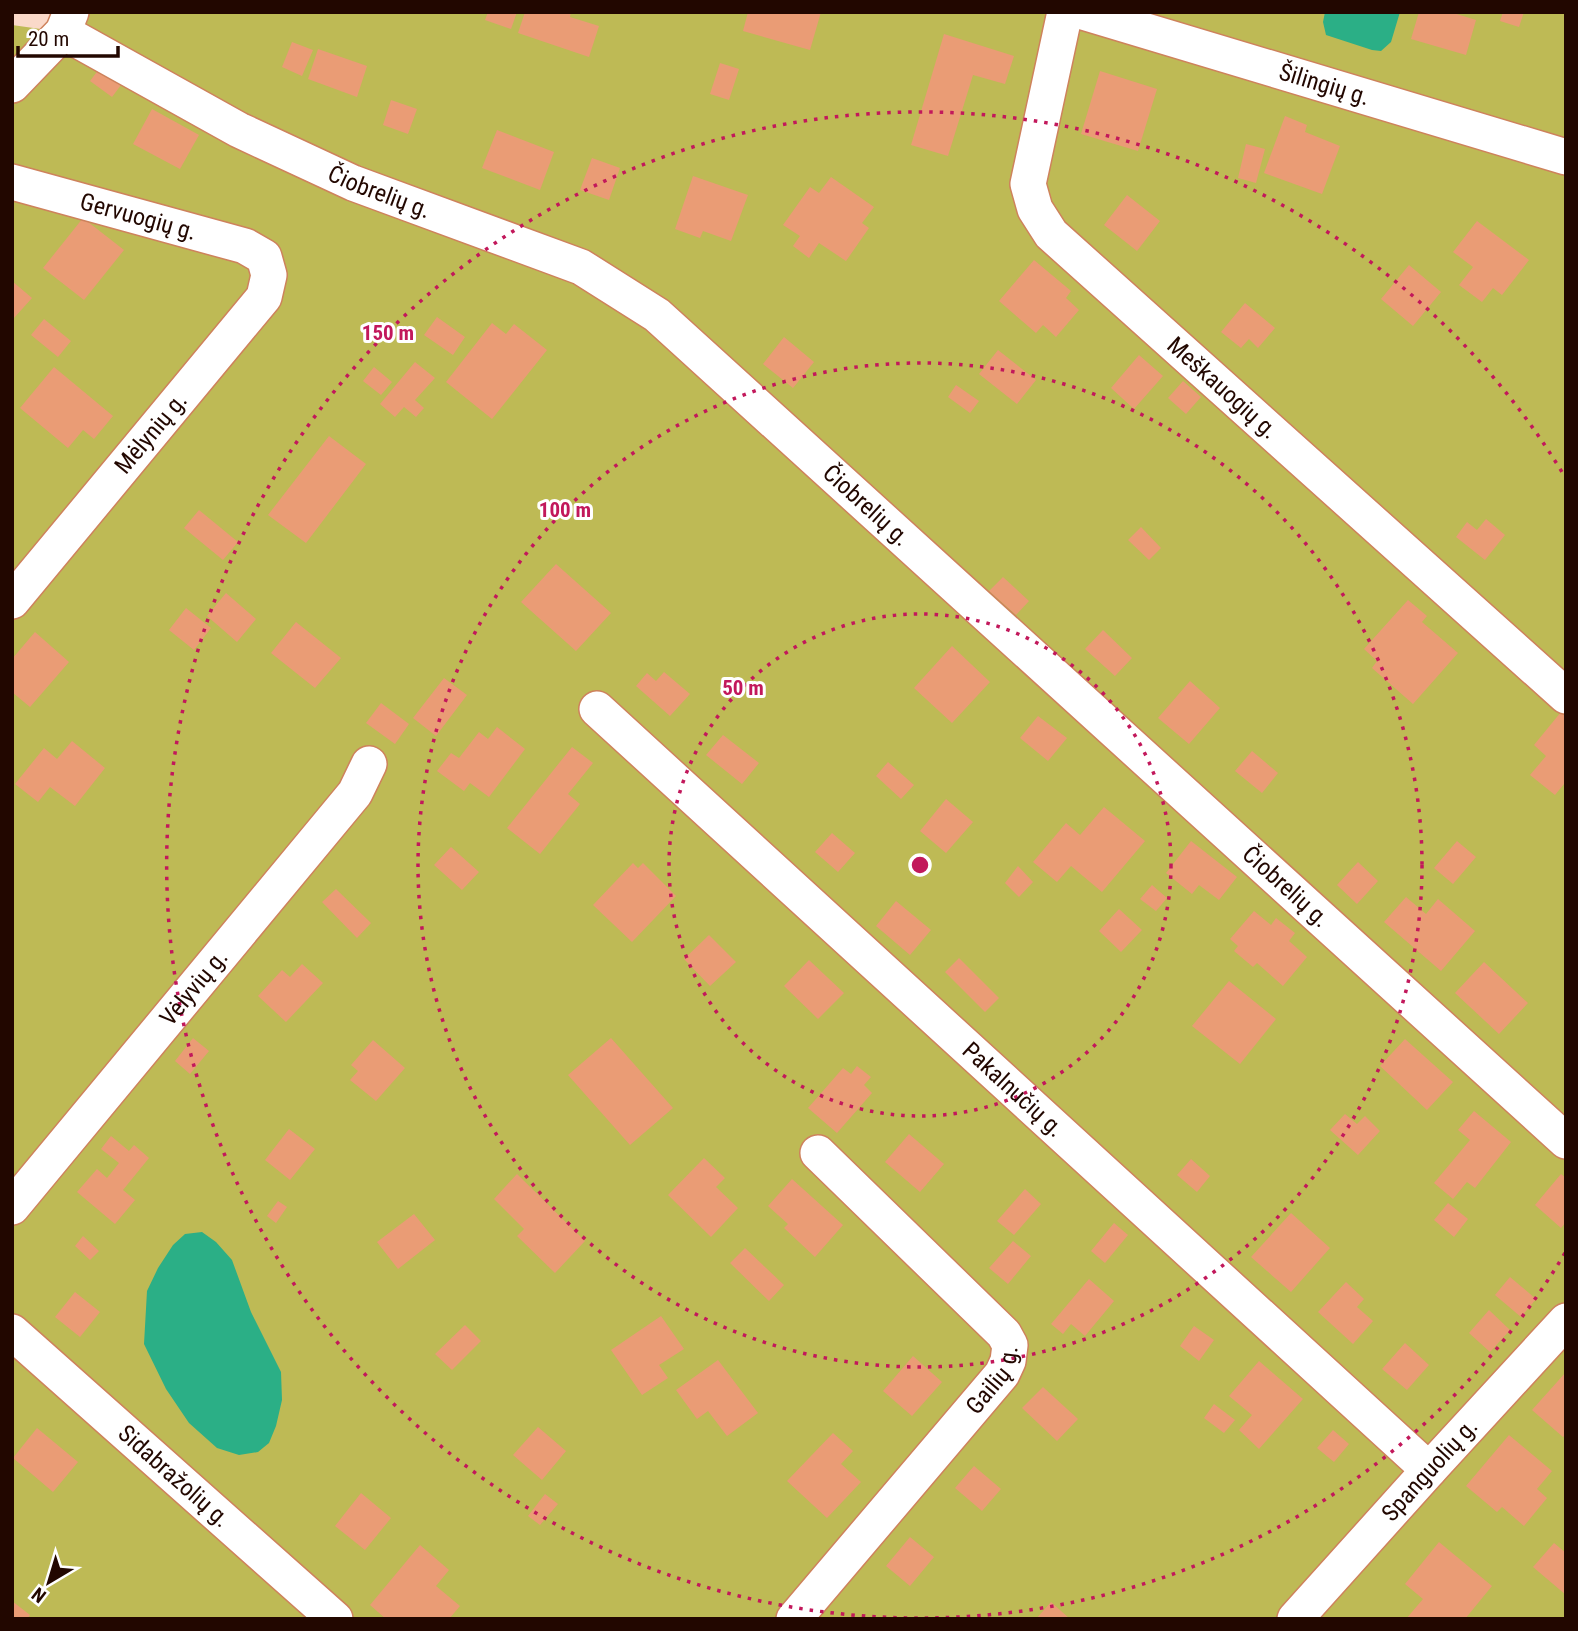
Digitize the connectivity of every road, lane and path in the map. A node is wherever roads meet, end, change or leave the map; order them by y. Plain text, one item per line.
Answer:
1 (1065, 12) edge
2 (1083, 12) edge
3 (67, 22) edge
4 (12, 85) edge
5 (1566, 157) edge
6 (12, 182) edge
7 (264, 257) joint
8 (12, 601) edge
9 (1566, 696) edge
10 (597, 709) dead end
11 (369, 764) dead end
12 (1566, 1141) edge
13 (818, 1153) dead end
14 (12, 1207) edge
15 (1566, 1321) edge
16 (12, 1332) edge
17 (1429, 1470) junction
18 (335, 1619) edge
19 (794, 1619) edge
20 (1296, 1619) edge

1 - 9 street, Meškauogių g.
2 - 5 street, Šilingių g.
3 - 4 street
3 - 12 street, Čiobrelių g.
6 - 7 street, Gervuogių g.
7 - 8 street, Mėlynių g.
10 - 17 street, Pakalnučių g.
11 - 14 street, Vėlyvių g.
13 - 19 street, Gailių g.
15 - 17 street, Spanguolių g.
16 - 18 street, Sidabražolių g.
17 - 20 street, Spanguolių g.

